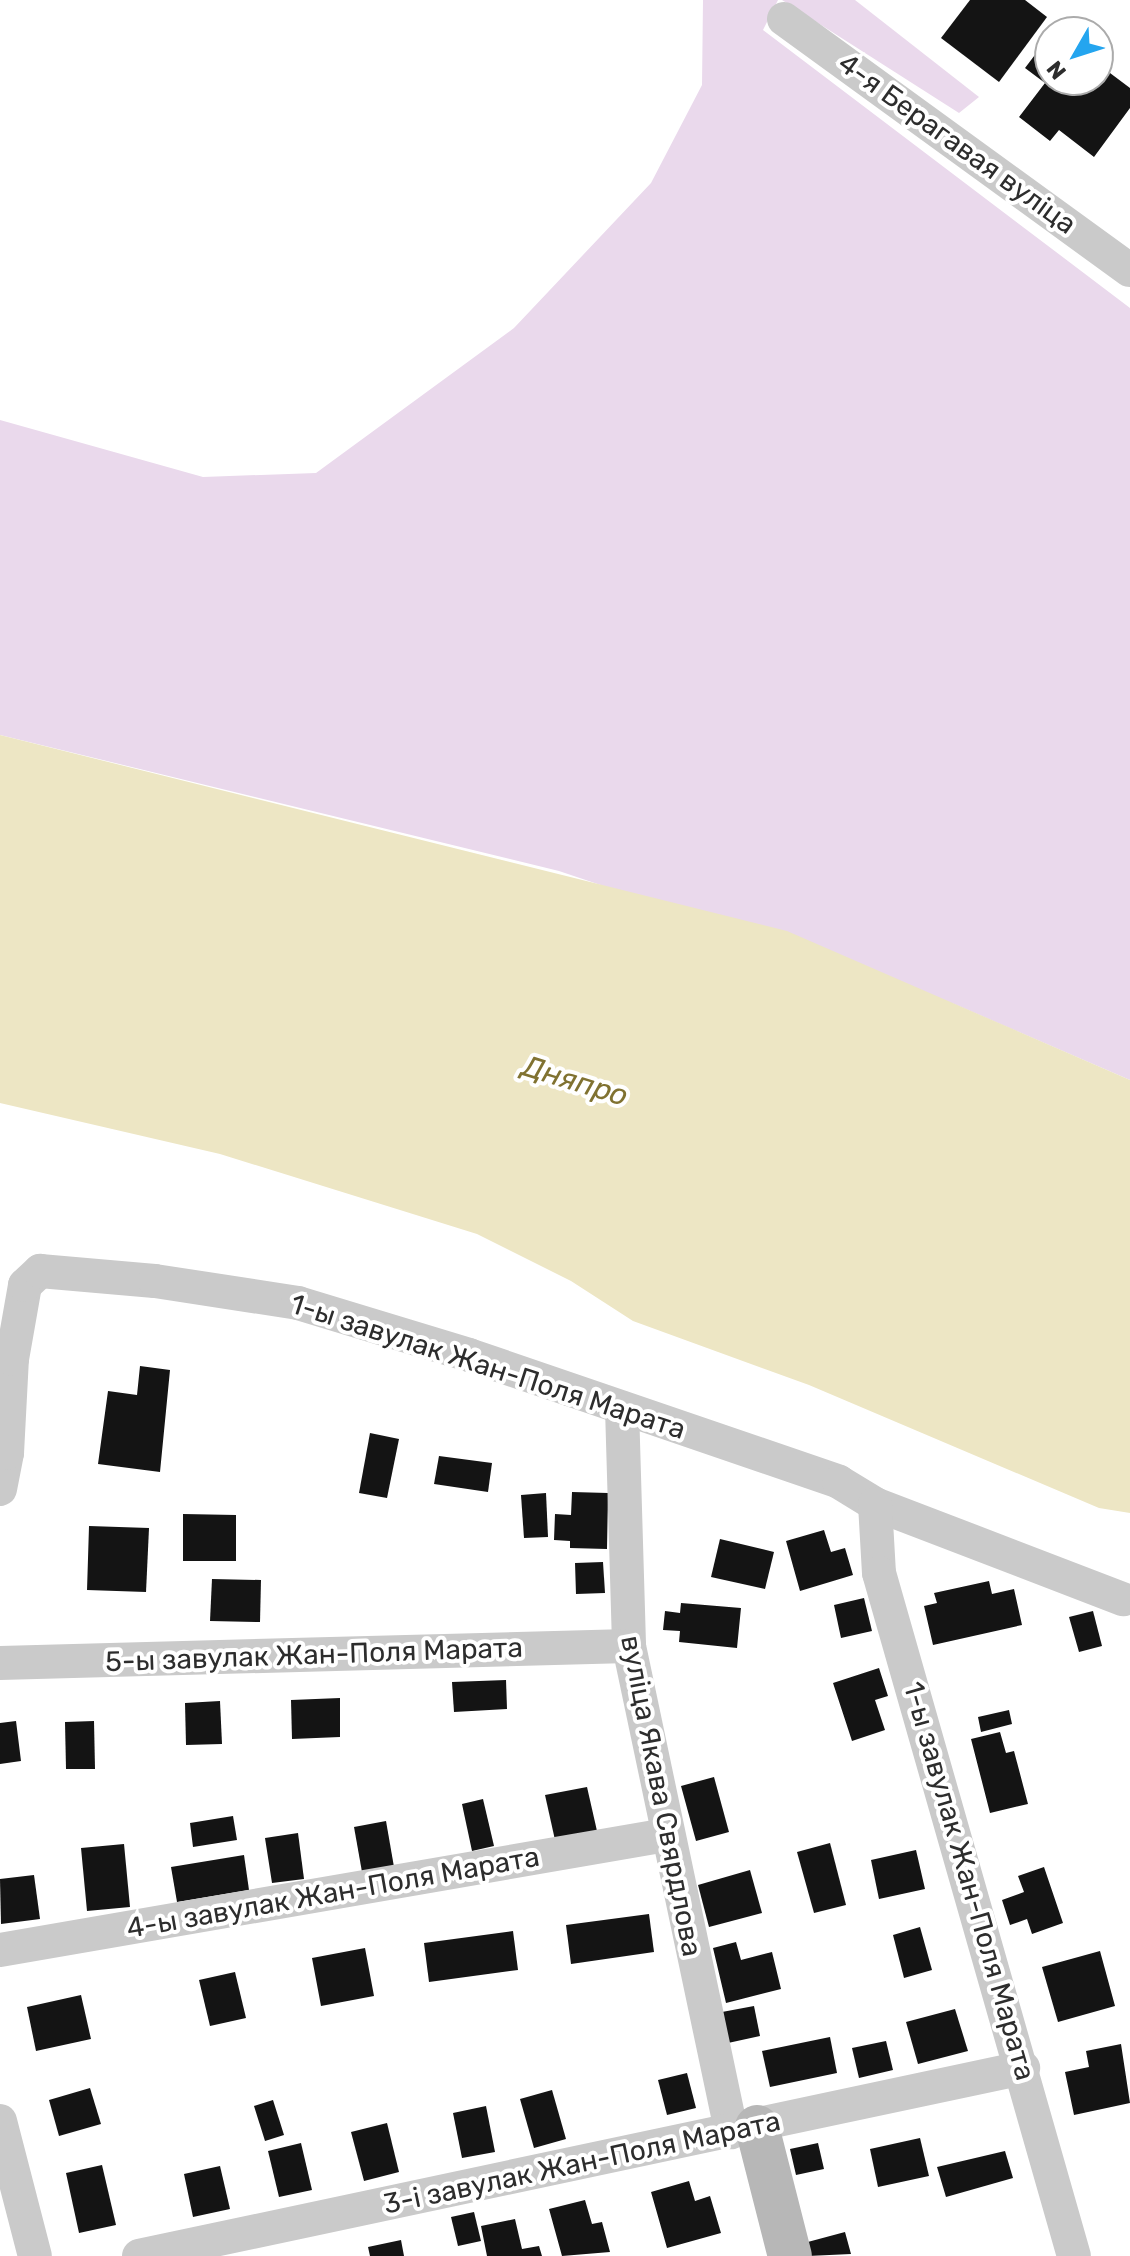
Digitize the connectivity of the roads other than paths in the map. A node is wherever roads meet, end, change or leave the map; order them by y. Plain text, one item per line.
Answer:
1 (784, 19) dead end
2 (1130, 270) edge
3 (622, 1408) junction
4 (0, 1489) edge
5 (875, 1504) junction
6 (1123, 1599) dead end
7 (629, 1646) junction
8 (0, 1663) edge
9 (666, 1835) junction
10 (0, 1950) edge
11 (1023, 2068) junction
12 (0, 2121) edge
13 (744, 2129) junction
14 (35, 2256) edge
15 (139, 2256) edge
16 (790, 2256) edge
17 (1074, 2256) edge

1 - 2 street, 4-я Берагавая вуліца
3 - 4 street, 1-ы завулак Жан-Поля Марата
3 - 5 street, 1-ы завулак Жан-Поля Марата
3 - 7 street, вуліца Якава Свярдлова
5 - 6 street, 1-ы завулак Жан-Поля Марата
5 - 11 street, 1-ы завулак Жан-Поля Марата
7 - 8 street, 5-ы завулак Жан-Поля Марата
7 - 9 street, вуліца Якава Свярдлова
9 - 10 street, 4-ы завулак Жан-Поля Марата
9 - 13 street, вуліца Якава Свярдлова
11 - 13 street, 3-і завулак Жан-Поля Марата
11 - 17 street, 1-ы завулак Жан-Поля Марата
12 - 14 street
13 - 15 street, 3-і завулак Жан-Поля Марата
13 - 16 street, вуліца Якава Свярдлова

